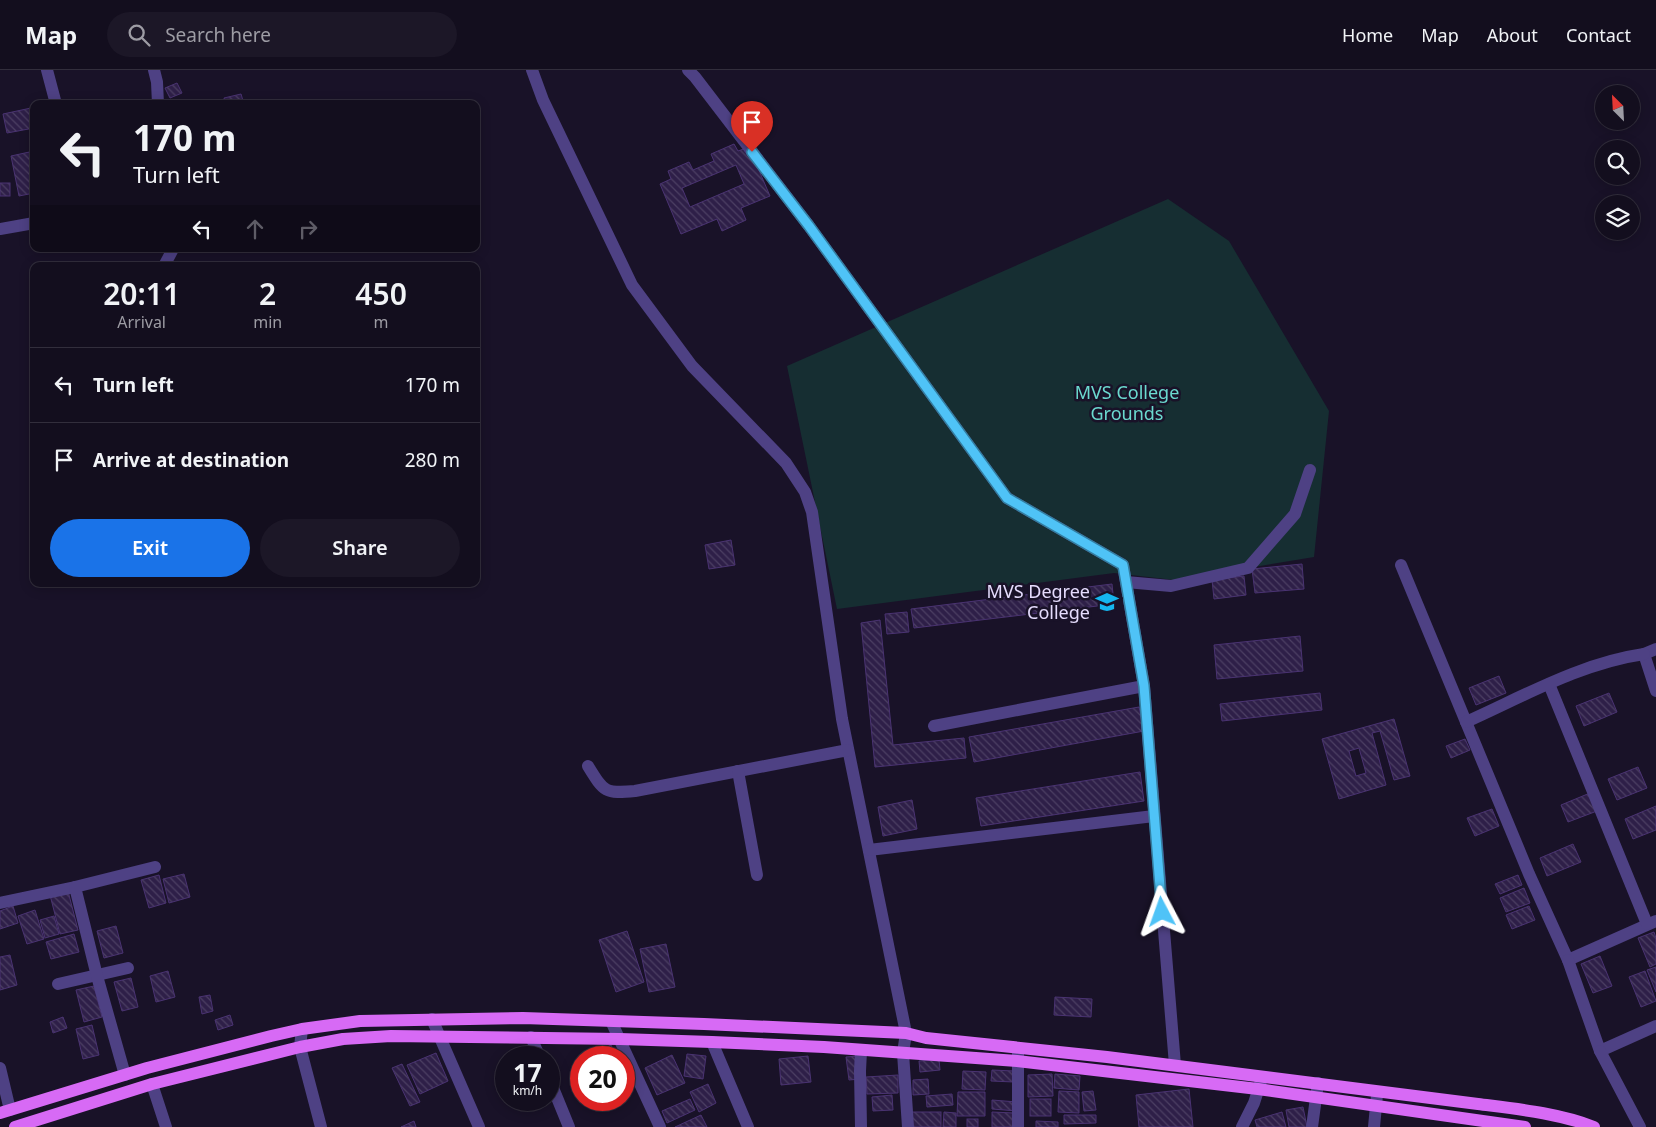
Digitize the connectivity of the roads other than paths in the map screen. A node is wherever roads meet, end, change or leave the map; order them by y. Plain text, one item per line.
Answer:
1 (48, 70) edge
2 (154, 70) edge
3 (532, 70) edge
4 (688, 70) edge
5 (55, 100) edge
6 (158, 100) edge
7 (30, 224) edge
8 (0, 229) edge
9 (1310, 470) dead end
10 (1401, 565) dead end
11 (1126, 582) junction
12 (1650, 651) edge
13 (1548, 684) junction
14 (1144, 686) junction
15 (1656, 691) edge
16 (1466, 722) junction
17 (934, 726) dead end
18 (848, 750) junction
19 (588, 766) dead end
20 (738, 771) junction
21 (1154, 816) junction
22 (868, 850) junction
23 (155, 867) dead end
24 (757, 875) dead end
25 (75, 887) junction
26 (0, 903) edge
27 (1651, 922) edge
28 (1568, 960) junction
29 (128, 968) dead end
30 (97, 976) junction
31 (58, 984) dead end
32 (432, 1019) junction
33 (611, 1020) junction
34 (1656, 1026) edge
35 (302, 1029) junction
36 (906, 1033) junction
37 (440, 1036) junction
38 (531, 1037) junction
39 (620, 1039) junction
40 (712, 1042) junction
41 (535, 1046) edge
42 (300, 1047) junction
43 (1018, 1048) junction
44 (862, 1050) junction
45 (1600, 1051) junction
46 (903, 1054) junction
47 (1017, 1061) junction
48 (1175, 1066) junction
49 (0, 1068) edge
50 (125, 1075) junction
51 (1263, 1076) junction
52 (1318, 1082) junction
53 (152, 1084) junction
54 (1258, 1089) junction
55 (1377, 1091) junction
56 (1317, 1098) junction
57 (560, 1104) edge
58 (1376, 1106) junction
59 (5, 1111) edge
60 (15, 1127) edge
61 (166, 1127) edge
62 (320, 1127) edge
63 (479, 1127) edge
64 (570, 1127) edge
65 (660, 1127) edge
66 (748, 1127) edge
67 (861, 1127) edge
68 (908, 1127) edge
69 (1018, 1127) edge
70 (1242, 1127) edge
71 (1312, 1127) edge
72 (1374, 1127) edge
73 (1525, 1127) edge
74 (1594, 1127) edge
75 (1640, 1127) edge

1 - 5 street
2 - 6 street
3 - 18 street
4 - 11 street
7 - 8 street
9 - 11 street
10 - 16 street
11 - 14 street
12 - 13 street
12 - 15 street
13 - 16 street
13 - 27 street
14 - 17 street
14 - 21 street
16 - 28 street
18 - 20 street
18 - 22 street
19 - 20 street
20 - 24 street
21 - 22 street
21 - 48 street
22 - 36 street
23 - 25 street
25 - 26 street
25 - 30 street
27 - 28 street
28 - 45 street
29 - 30 street
30 - 31 street
30 - 50 street
32 - 33 main road
32 - 35 main road
32 - 37 street
33 - 36 main road
33 - 39 street
34 - 45 street
35 - 42 street
35 - 50 main road
36 - 43 main road
36 - 46 street
37 - 38 main road
37 - 42 main road
37 - 63 street
38 - 39 main road
38 - 41 street
39 - 40 main road
39 - 65 street
40 - 44 main road
40 - 66 street
42 - 53 main road
42 - 62 street
43 - 47 street
43 - 48 main road
44 - 46 main road
44 - 67 street
45 - 75 street
46 - 47 main road
46 - 68 street
47 - 54 main road
47 - 69 street
48 - 51 main road
49 - 59 street
50 - 59 main road
51 - 52 main road
51 - 54 street
52 - 55 main road
52 - 56 street
53 - 60 main road
53 - 61 street
54 - 56 main road
54 - 70 street
55 - 58 street
55 - 74 main road
56 - 58 main road
56 - 71 street
57 - 64 street
58 - 72 street
58 - 73 main road

